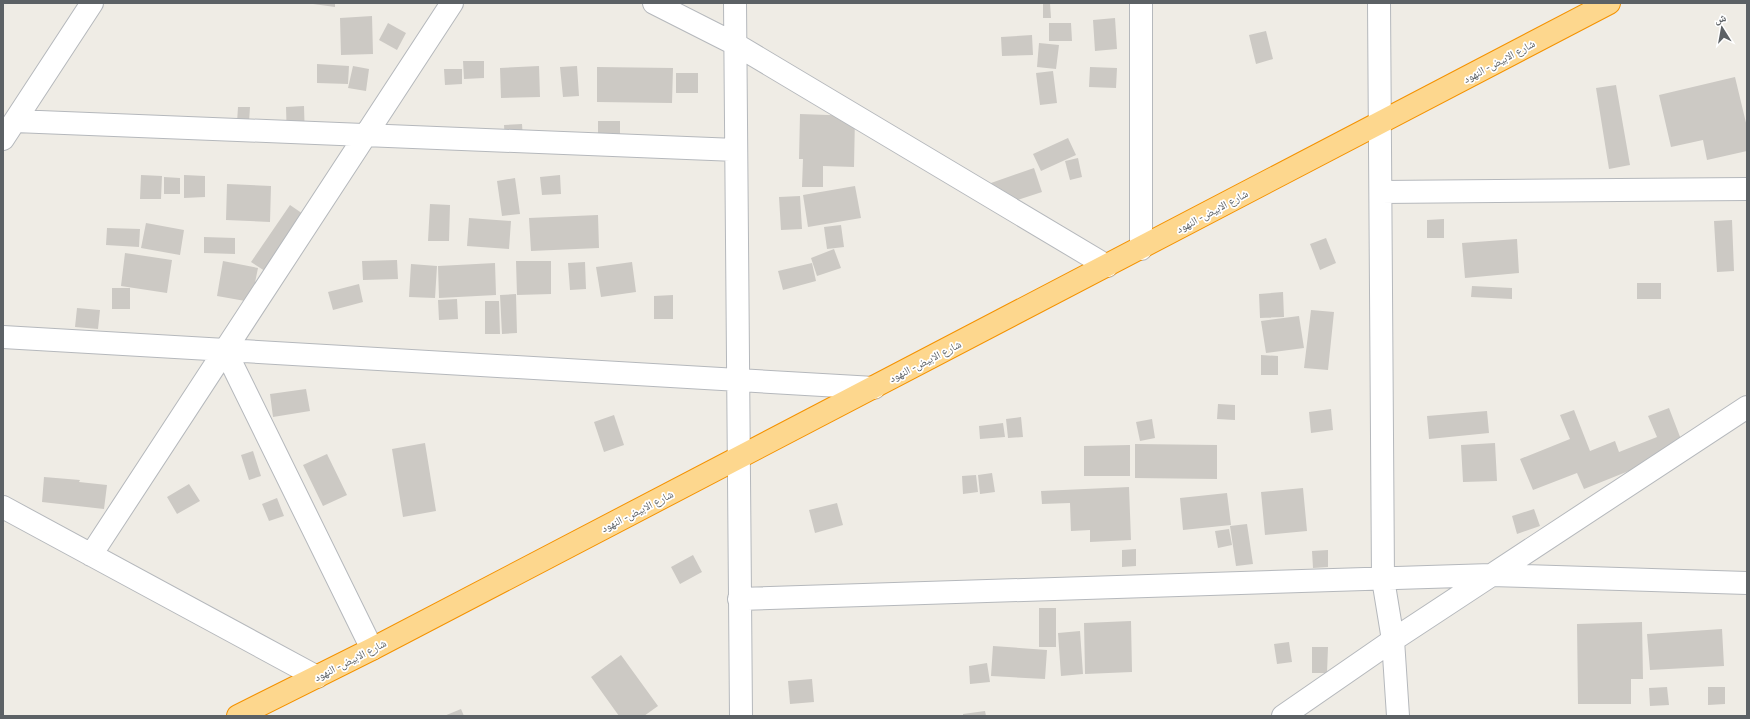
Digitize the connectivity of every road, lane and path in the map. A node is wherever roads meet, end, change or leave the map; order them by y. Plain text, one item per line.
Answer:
1 (92, 3) edge
2 (452, 3) edge
3 (654, 3) edge
4 (735, 3) edge
5 (1141, 3) edge
6 (1379, 3) edge
7 (1609, 3) edge
8 (735, 44) junction
9 (15, 121) junction
10 (1381, 123) junction
11 (365, 135) junction
12 (3, 139) edge
13 (736, 150) junction
14 (1747, 189) edge
15 (1381, 192) junction
16 (1141, 249) junction
17 (1107, 266) junction
18 (3, 337) edge
19 (225, 350) junction
20 (737, 380) junction
21 (874, 388) junction
22 (1747, 406) edge
23 (738, 458) junction
24 (3, 508) edge
25 (91, 555) junction
26 (1491, 575) junction
27 (1383, 579) junction
28 (1747, 583) edge
29 (740, 599) junction
30 (1392, 640) junction
31 (372, 649) junction
32 (317, 677) junction
33 (238, 716) edge
34 (741, 716) edge
35 (1283, 716) edge
36 (1398, 716) edge

1 - 9 street
2 - 11 street
3 - 8 street
4 - 8 street
5 - 16 street
6 - 10 street
7 - 10 highway, شارع الابيض - النهود
8 - 13 street
8 - 17 street
9 - 11 street
9 - 12 street
10 - 15 street
10 - 16 highway, شارع الابيض - النهود
11 - 13 street
11 - 19 street
13 - 20 street
14 - 15 street
15 - 27 street
16 - 17 highway, شارع الابيض - النهود
17 - 21 highway, شارع الابيض - النهود
18 - 19 street
19 - 20 street
19 - 25 street
19 - 31 street
20 - 21 street
20 - 23 street
21 - 23 highway, شارع الابيض - النهود
22 - 26 street
23 - 29 street
23 - 31 highway, شارع الابيض - النهود
24 - 25 street
25 - 32 street
26 - 27 street
26 - 28 street
26 - 30 street
27 - 29 street
27 - 30 street
29 - 34 street
30 - 35 street
30 - 36 street
31 - 32 highway, شارع الابيض - النهود
32 - 33 highway, شارع الابيض - النهود

